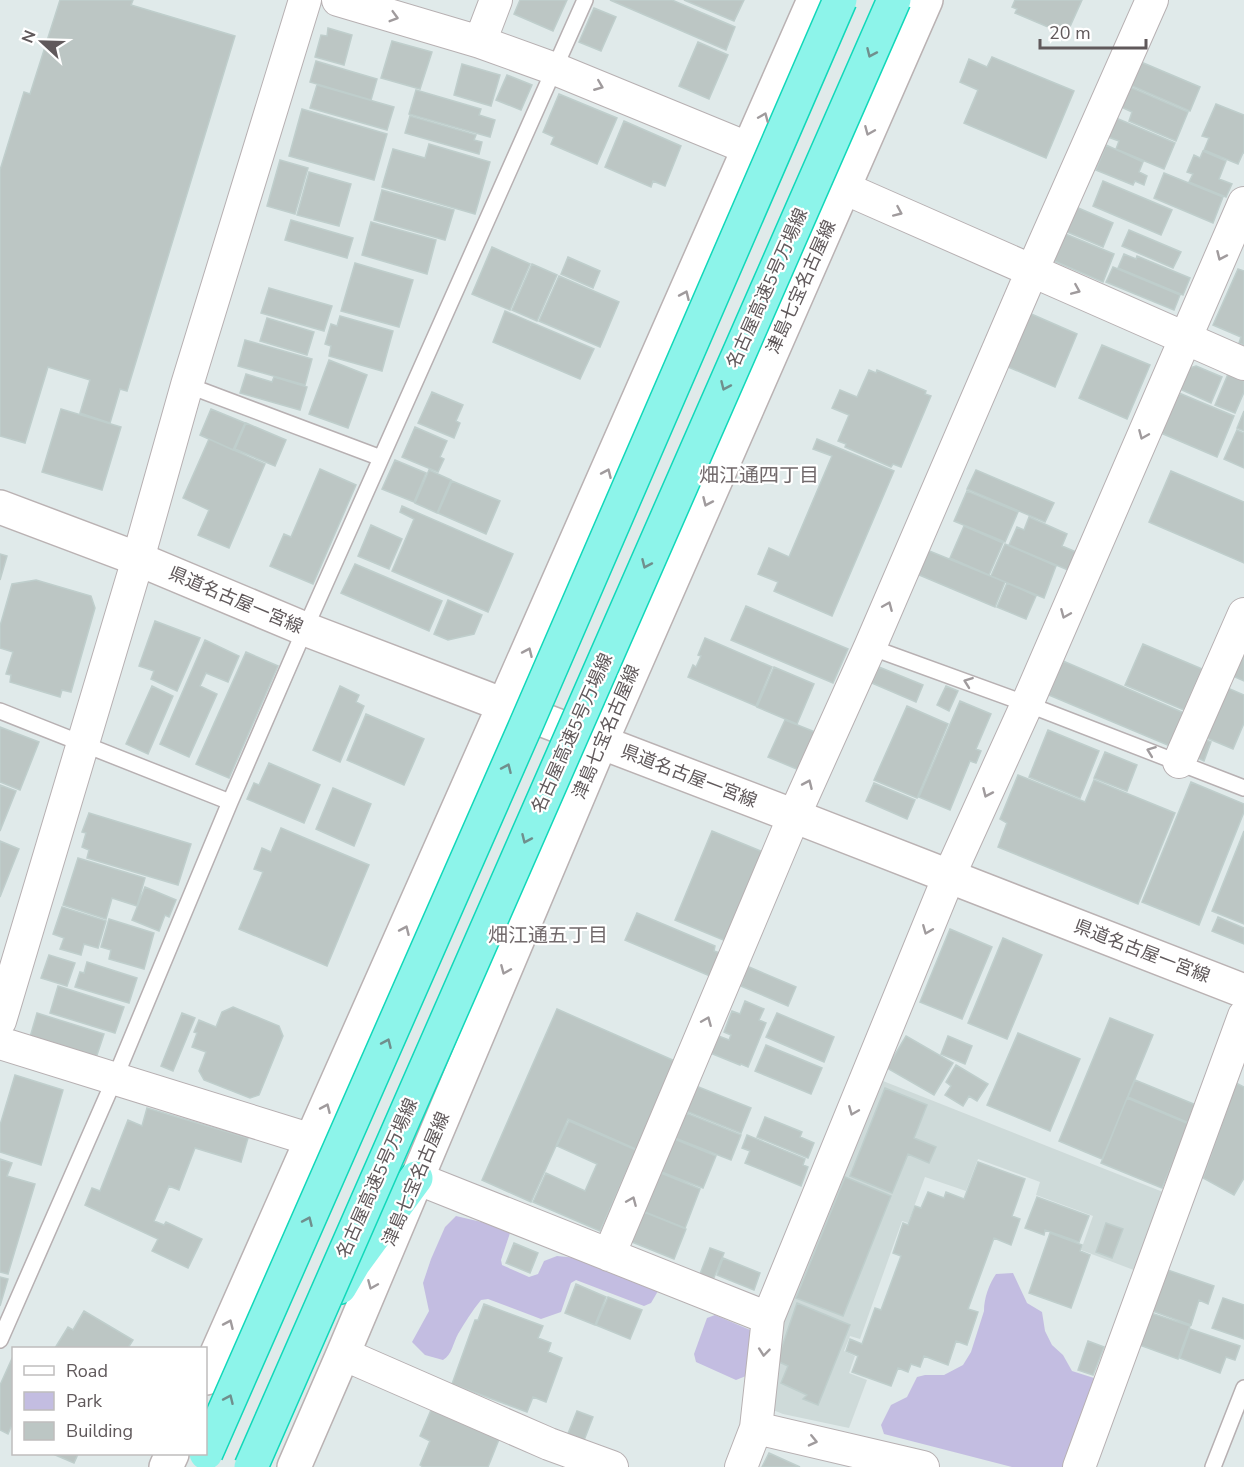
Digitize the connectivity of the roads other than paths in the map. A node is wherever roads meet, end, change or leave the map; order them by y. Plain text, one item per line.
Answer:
1 (305, 0) edge
2 (338, 0) edge
3 (496, 0) edge
4 (585, 0) edge
5 (814, 0) edge
6 (840, 0) edge
7 (894, 0) edge
8 (926, 0) edge
9 (1152, 0) edge
10 (480, 42) junction
11 (555, 69) junction
12 (750, 149) junction
13 (844, 188) junction
14 (1244, 203) edge
15 (1032, 271) junction
16 (1185, 337) junction
17 (1244, 364) edge
18 (187, 385) junction
19 (381, 458) junction
20 (0, 507) edge
21 (138, 559) junction
22 (1244, 614) edge
23 (305, 629) junction
24 (870, 646) junction
25 (1027, 704) junction
26 (504, 705) junction
27 (0, 711) edge
28 (602, 742) junction
29 (83, 744) junction
30 (1179, 762) junction
31 (1244, 789) edge
32 (230, 802) junction
33 (794, 816) junction
34 (949, 876) junction
35 (1244, 991) edge
36 (1244, 1016) edge
37 (0, 1021) edge
38 (0, 1043) edge
39 (116, 1078) junction
40 (312, 1140) junction
41 (416, 1178) junction
42 (609, 1255) junction
43 (768, 1318) junction
44 (0, 1340) edge
45 (343, 1354) junction
46 (207, 1376) edge
47 (1244, 1388) edge
48 (756, 1428) junction
49 (207, 1448) edge
50 (542, 1455) edge
51 (909, 1466) edge
52 (238, 1467) edge
53 (251, 1467) edge
54 (294, 1467) edge
55 (612, 1467) edge
56 (741, 1467) edge
57 (1079, 1467) edge
58 (1213, 1467) edge

1 - 18 street
2 -> 10 street
3 - 10 street
4 - 11 lane
12 -> 5 main road
49 -> 6 highway, bridge
7 -> 53 highway, 名古屋高速5号万場線, bridge
8 -> 13 main road, 津島七宝名古屋線
9 - 15 street
10 - 11 street
11 -> 12 street
11 - 19 lane
26 -> 12 main road
13 -> 15 street
13 -> 28 main road, 津島七宝名古屋線
14 -> 16 street
15 -> 16 street
24 -> 15 street
16 - 17 street
16 -> 25 street
18 - 19 lane
18 - 21 street
19 - 23 lane
20 - 21 main road, 県道名古屋一宮線
21 - 23 main road, 県道名古屋一宮線
21 - 29 street
22 - 30 street
23 - 26 main road, 県道名古屋一宮線
23 - 32 lane
25 -> 24 lane
33 -> 24 street
30 -> 25 lane
25 -> 34 street
26 - 28 main road, 県道名古屋一宮線
40 -> 26 main road
27 - 29 lane
28 - 33 main road, 県道名古屋一宮線
28 -> 41 main road, 津島七宝名古屋線
29 - 32 lane
29 - 37 street
30 - 31 lane
32 - 39 lane
33 - 34 main road, 県道名古屋一宮線
42 -> 33 street
34 - 35 main road, 県道名古屋一宮線
34 -> 43 street
36 - 57 street
38 - 39 street
39 - 40 street
39 - 44 lane
46 -> 40 main road
41 - 42 street
41 -> 45 main road, 津島七宝名古屋線
41 - 52 highway
42 - 43 street
43 -> 48 street
45 - 50 street
45 - 54 main road, 津島七宝名古屋線
47 - 58 lane
48 -> 51 street
48 - 56 street
50 - 55 street

